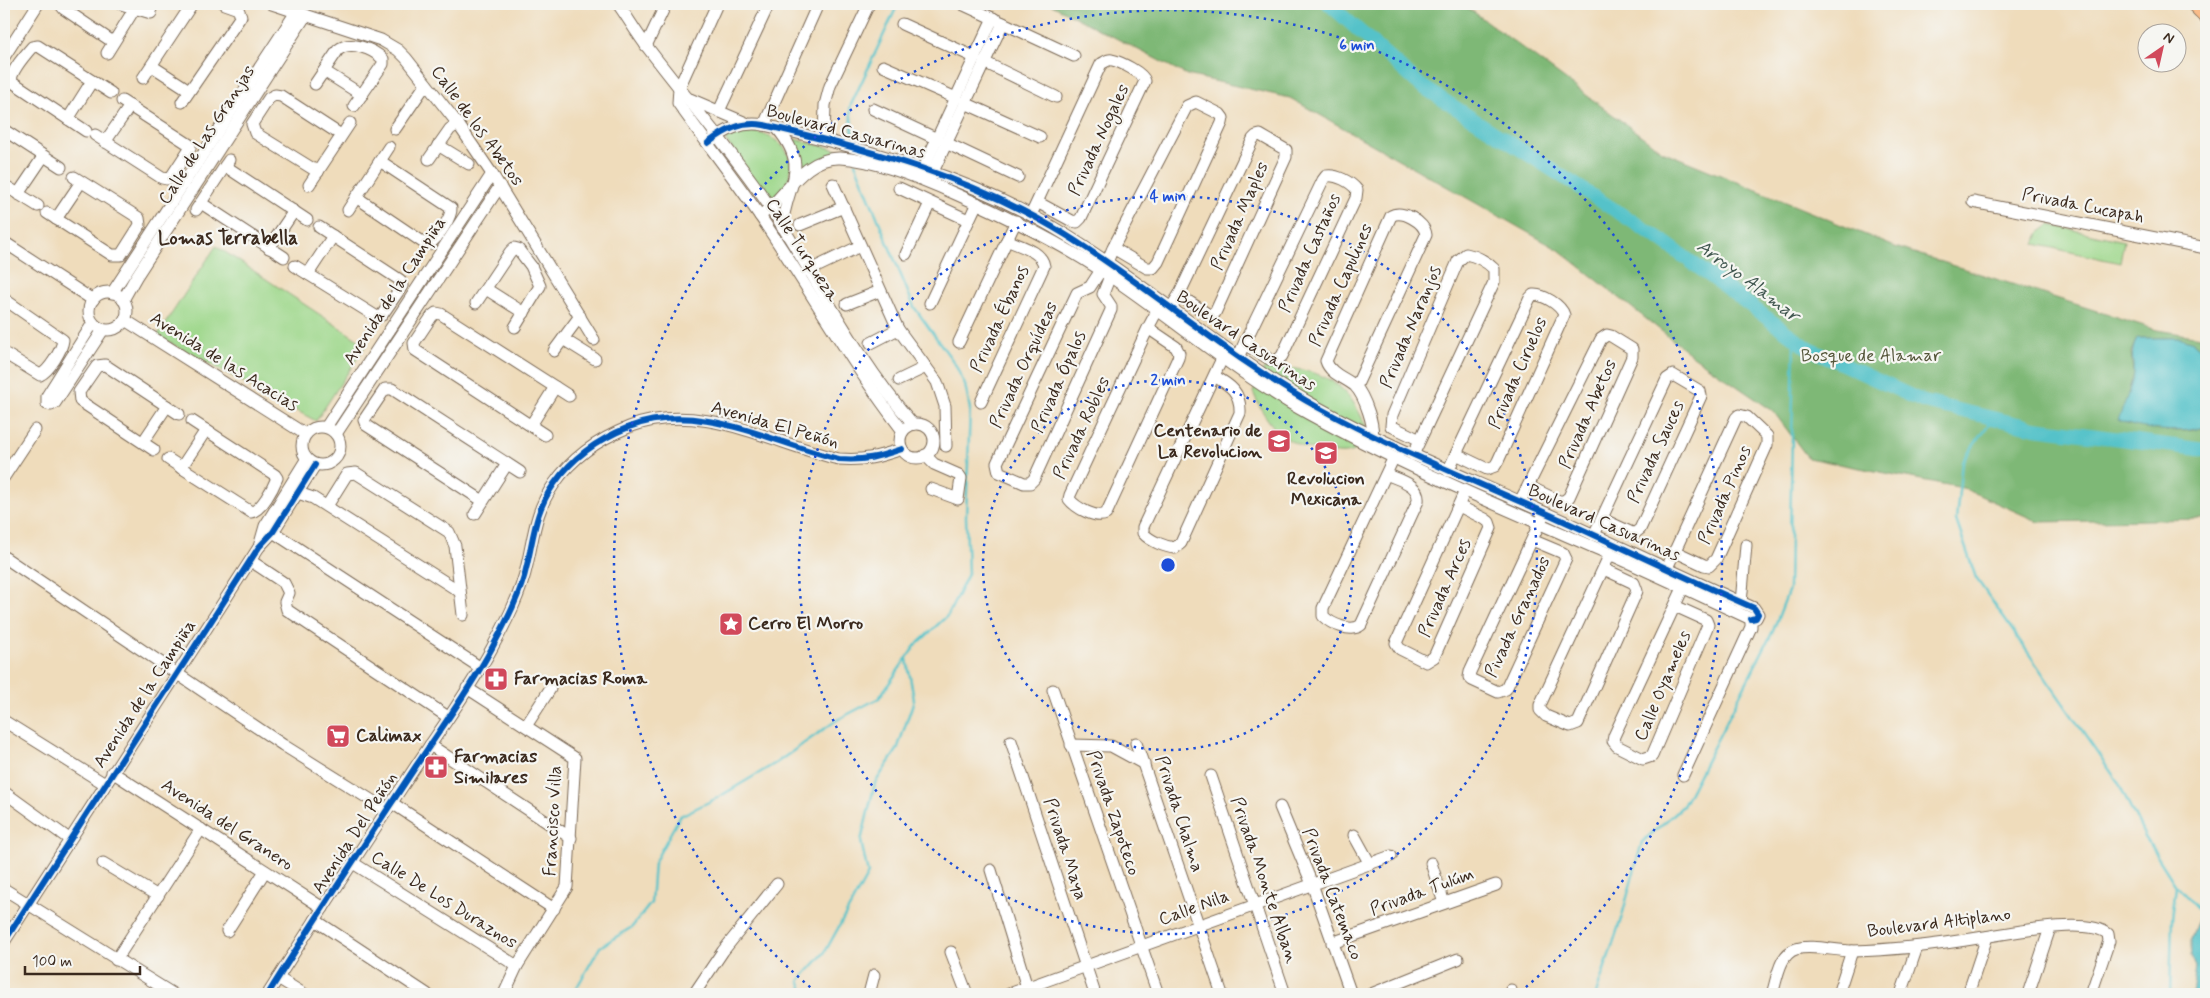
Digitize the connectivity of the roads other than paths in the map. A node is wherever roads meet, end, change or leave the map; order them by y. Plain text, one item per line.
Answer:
1 (38, 4) edge
2 (60, 4) edge
3 (121, 4) edge
4 (192, 4) edge
5 (224, 4) edge
6 (272, 4) edge
7 (618, 4) edge
8 (666, 4) edge
9 (717, 4) edge
10 (769, 4) edge
11 (818, 4) edge
12 (868, 4) edge
13 (962, 4) edge
14 (2195, 4) edge
15 (135, 8) junction
16 (151, 13) dead end
17 (301, 13) junction
18 (2206, 15) edge
19 (998, 20) junction
20 (902, 24) dead end
21 (368, 35) junction
22 (114, 42) junction
23 (646, 46) junction
24 (363, 48) junction
25 (107, 53) dead end
26 (6, 54) edge
27 (1074, 56) dead end
28 (22, 60) junction
29 (979, 60) junction
30 (152, 66) junction
31 (883, 66) dead end
32 (324, 71) junction
33 (144, 78) dead end
34 (92, 81) junction
35 (315, 84) dead end
36 (426, 84) junction
37 (679, 88) junction
38 (189, 90) junction
39 (111, 93) dead end
40 (362, 95) junction
41 (687, 97) junction
42 (1056, 97) dead end
43 (960, 101) junction
44 (182, 102) dead end
45 (249, 102) junction
46 (354, 106) dead end
47 (873, 109) dead end
48 (262, 110) junction
49 (719, 111) junction
50 (68, 119) junction
51 (350, 123) dead end
52 (746, 123) junction
53 (458, 124) junction
54 (764, 125) junction
55 (777, 128) junction
56 (395, 129) dead end
57 (4, 130) edge
58 (342, 135) junction
59 (718, 136) junction
60 (1040, 137) dead end
61 (824, 139) junction
62 (941, 141) junction
63 (106, 142) junction
64 (708, 143) junction
65 (438, 144) junction
66 (389, 147) dead end
67 (43, 156) junction
68 (893, 157) junction
69 (429, 159) dead end
70 (380, 161) junction
71 (180, 164) junction
72 (469, 164) dead end
73 (61, 167) dead end
74 (890, 169) junction
75 (318, 172) junction
76 (492, 174) junction
77 (196, 175) junction
78 (926, 175) junction
79 (1018, 177) dead end
80 (795, 181) junction
81 (833, 184) dead end
82 (4, 185) edge
83 (309, 185) dead end
84 (212, 186) junction
85 (500, 186) junction
86 (900, 188) dead end
87 (18, 194) junction
88 (356, 197) junction
89 (1973, 202) dead end
90 (930, 203) junction
91 (977, 203) junction
92 (1039, 203) junction
93 (844, 207) junction
94 (771, 209) junction
95 (348, 210) dead end
96 (294, 211) junction
97 (47, 213) junction
98 (1032, 215) junction
99 (760, 216) junction
100 (308, 220) dead end
101 (968, 220) junction
102 (1016, 221) junction
103 (800, 225) dead end
104 (319, 227) dead end
105 (782, 227) junction
106 (442, 228) junction
107 (453, 234) junction
108 (333, 236) junction
109 (131, 240) junction
110 (1007, 240) junction
111 (4, 242) edge
112 (860, 246) junction
113 (142, 248) junction
114 (269, 248) junction
115 (1113, 248) junction
116 (2206, 248) edge
117 (906, 254) dead end
118 (284, 257) dead end
119 (545, 258) junction
120 (295, 266) dead end
121 (531, 266) junction
122 (1106, 270) junction
123 (808, 271) junction
124 (308, 274) junction
125 (486, 289) junction
126 (880, 291) junction
127 (112, 293) junction
128 (1180, 295) junction
129 (4, 299) edge
130 (93, 300) junction
131 (123, 300) junction
132 (392, 301) junction
133 (930, 302) dead end
134 (476, 303) dead end
135 (847, 304) dead end
136 (1171, 308) junction
137 (403, 310) junction
138 (1157, 311) junction
139 (524, 313) junction
140 (580, 316) junction
141 (125, 320) junction
142 (412, 320) junction
143 (93, 323) junction
144 (515, 327) dead end
145 (424, 328) junction
146 (1148, 328) junction
147 (898, 329) junction
148 (103, 330) junction
149 (563, 338) junction
150 (594, 340) dead end
151 (959, 342) dead end
152 (871, 343) dead end
153 (1244, 344) junction
154 (378, 349) junction
155 (554, 351) dead end
156 (4, 354) edge
157 (388, 356) junction
158 (1238, 358) junction
159 (595, 359) dead end
160 (1222, 359) junction
161 (53, 361) junction
162 (926, 367) junction
163 (70, 371) junction
164 (1214, 376) junction
165 (899, 380) dead end
166 (86, 382) junction
167 (555, 387) junction
168 (1356, 387) junction
169 (361, 396) junction
170 (570, 396) dead end
171 (980, 402) dead end
172 (375, 403) junction
173 (167, 406) junction
174 (179, 414) dead end
175 (192, 421) dead end
176 (913, 424) junction
177 (531, 426) junction
178 (35, 430) dead end
179 (206, 430) junction
180 (331, 431) junction
181 (902, 431) junction
182 (305, 434) junction
183 (544, 434) dead end
184 (1420, 440) junction
185 (143, 442) junction
186 (1371, 442) junction
187 (946, 446) dead end
188 (902, 449) junction
189 (154, 450) dead end
190 (1456, 454) junction
191 (925, 455) junction
192 (1413, 455) junction
193 (168, 459) dead end
194 (1393, 459) junction
195 (311, 462) junction
196 (507, 464) junction
197 (181, 468) junction
198 (1448, 470) junction
199 (520, 472) dead end
200 (1386, 474) junction
201 (4, 477) edge
202 (1012, 477) joint
203 (1528, 486) junction
204 (931, 489) dead end
205 (1465, 491) junction
206 (283, 493) junction
207 (483, 501) junction
208 (1520, 501) junction
209 (327, 506) junction
210 (1458, 506) junction
211 (1544, 512) junction
212 (475, 514) dead end
213 (277, 517) junction
214 (1602, 520) junction
215 (1539, 524) junction
216 (273, 532) junction
217 (1594, 535) junction
218 (1532, 540) junction
219 (1746, 545) dead end
220 (259, 547) junction
221 (1674, 552) junction
222 (1610, 554) junction
223 (4, 556) edge
224 (251, 561) junction
225 (1667, 568) junction
226 (1604, 569) junction
227 (1682, 588) junction
228 (459, 591) junction
229 (1741, 603) junction
230 (1675, 606) junction
231 (463, 615) dead end
232 (1751, 619) junction
233 (481, 668) junction
234 (176, 672) junction
235 (468, 688) junction
236 (550, 689) dead end
237 (1052, 690) dead end
238 (448, 717) junction
239 (4, 721) edge
240 (526, 726) junction
241 (1011, 742) dead end
242 (1136, 743) dead end
243 (430, 745) junction
244 (1071, 745) junction
245 (1144, 764) junction
246 (112, 772) junction
247 (1683, 775) dead end
248 (1211, 776) dead end
249 (105, 784) junction
250 (4, 792) edge
251 (390, 807) junction
252 (1280, 807) dead end
253 (200, 829) junction
254 (1354, 835) dead end
255 (571, 838) junction
256 (69, 840) junction
257 (1390, 856) dead end
258 (103, 863) dead end
259 (353, 863) junction
260 (1431, 863) dead end
261 (1370, 864) junction
262 (991, 870) dead end
263 (265, 871) junction
264 (776, 884) dead end
265 (1312, 884) junction
266 (1496, 885) dead end
267 (4, 889) edge
268 (158, 896) junction
269 (1444, 903) junction
270 (28, 904) junction
271 (1254, 905) junction
272 (323, 908) junction
273 (554, 909) junction
274 (315, 920) junction
275 (1197, 925) junction
276 (2050, 928) junction
277 (227, 931) dead end
278 (1987, 937) junction
279 (4, 942) edge
280 (1332, 943) junction
281 (1141, 946) junction
282 (1917, 947) junction
283 (1852, 950) junction
284 (951, 952) dead end
285 (1458, 959) dead end
286 (116, 960) junction
287 (517, 966) junction
288 (1086, 967) junction
289 (874, 975) dead end
290 (278, 978) junction
291 (1028, 991) edge
292 (172, 994) edge
293 (268, 994) edge
294 (304, 994) edge
295 (427, 994) edge
296 (504, 994) edge
297 (694, 994) edge
298 (869, 994) edge
299 (967, 994) edge
300 (1009, 994) edge
301 (1095, 994) edge
302 (1158, 994) edge
303 (1222, 994) edge
304 (1285, 994) edge
305 (1351, 994) edge
306 (1371, 994) edge
307 (1772, 994) edge
308 (1838, 994) edge
309 (1902, 994) edge
310 (1968, 994) edge
311 (2028, 994) edge
312 (2091, 994) edge

1 - 26 street
2 - 22 street
3 - 15 street
4 - 30 street
5 - 38 street
6 - 17 street, Calle de los Abetos
7 - 23 street, Calle Turqueza
8 - 23 street
9 - 37 street
10 - 49 street
11 - 54 street
12 - 61 street
13 - 19 street
14 - 18 highway
15 - 16 street
15 - 22 street
17 - 21 street, Calle de los Abetos
17 - 45 street, Calle de Las Granjas
17 - 77 street, Calle de Las Granjas
19 - 27 street
19 - 29 street
20 - 29 street
21 - 24 street
21 - 36 street, Calle de los Abetos
22 - 25 street
23 - 37 street, Calle Turqueza
24 - 32 street
24 - 40 street
26 - 28 street
28 - 34 street
28 - 50 street
29 - 42 street
29 - 43 street
30 - 33 street
30 - 38 street
31 - 43 street
32 - 35 street
32 - 40 street
34 - 39 street
34 - 50 street
36 - 53 street, Calle de los Abetos
36 - 56 street
37 - 41 street, Calle Turqueza
37 - 64 street, Calle Turqueza
38 - 44 street
40 - 46 street
41 - 49 street
41 - 59 street, Calle Turqueza
43 - 60 street
43 - 62 street
45 - 48 street
45 - 77 street, Calle de Las Granjas
47 - 62 street
48 - 58 street
48 - 75 street
49 - 52 street
50 - 63 street
51 - 58 street
52 - 54 street, Boulevard Casuarinas
52 - 59 street, Boulevard Casuarinas
53 - 65 street
53 - 76 street, Calle de los Abetos
54 - 55 street, Boulevard Casuarinas
55 - 61 street, Boulevard Casuarinas
55 - 80 street
57 - 67 street
58 - 75 street
59 - 64 street, Boulevard Casuarinas
59 - 94 street, Calle Turqueza
61 - 68 street, Boulevard Casuarinas
62 - 78 street
62 - 79 street
63 - 71 street
63 - 71 street
64 - 99 street, Calle Turqueza
65 - 69 street
65 - 72 street
66 - 70 street
67 - 73 street
67 - 87 street
68 - 74 street
68 - 78 street, Boulevard Casuarinas
70 - 88 street
70 - 106 street
71 - 77 street
74 - 78 street, Boulevard Casuarinas
74 - 80 street, Boulevard Casuarinas
75 - 83 street
76 - 85 street, Calle de los Abetos
76 - 107 street, Avenida de la Campiña
77 - 84 street
77 - 113 street, Calle de Las Granjas
77 - 131 street, Calle de Las Granjas
78 - 91 street, Boulevard Casuarinas
78 - 98 street, Boulevard Casuarinas
80 - 94 street, Boulevard Casuarinas
80 - 105 street
81 - 93 street
82 - 87 street
84 - 96 street
84 - 114 street
85 - 119 street, Calle de los Abetos
85 - 142 street, Avenida de la Campiña
86 - 90 street
87 - 97 street
88 - 95 street
88 - 106 street
89 - 116 street, Privada Cucapah
90 - 101 street
90 - 117 street
91 - 101 street
91 - 102 street, Boulevard Casuarinas
92 - 92 street, Privada Nogales
92 - 98 street, Privada Nogales
93 - 103 street
93 - 112 street
94 - 99 street, Boulevard Casuarinas
94 - 105 street, Calle Turqueza
96 - 100 street
96 - 114 street
97 - 109 street
97 - 109 street
98 - 122 street, Boulevard Casuarinas
99 - 181 street, Calle Turqueza
101 - 133 street
102 - 110 street, Privada Ébanos
102 - 122 street, Boulevard Casuarinas
104 - 108 street
105 - 123 street, Calle Turqueza
106 - 107 street
107 - 137 street, Avenida de la Campiña
108 - 124 street
108 - 132 street
109 - 113 street
110 - 151 street, Privada Ébanos
110 - 171 street, Privada Ébanos
111 - 130 street
112 - 123 street
112 - 126 street
113 - 127 street, Calle de Las Granjas
114 - 118 street
115 - 115 street
115 - 122 street
119 - 121 street
119 - 140 street, Calle de los Abetos
120 - 124 street
121 - 125 street
121 - 139 street
122 - 136 street, Boulevard Casuarinas
122 - 138 street, Boulevard Casuarinas
122 - 202 street, Privada Orquídeas
122 - 202 street, Privada Ópalos
123 - 176 street, Calle Turqueza
124 - 132 street
125 - 134 street
125 - 139 street
126 - 135 street
126 - 147 street
127 - 130 street
127 - 131 street
128 - 128 street, Privada Maples
128 - 136 street, Privada Maples
129 - 161 street
130 - 143 street
131 - 141 street
132 - 137 street
136 - 158 street, Boulevard Casuarinas
137 - 154 street, Avenida de la Campiña
138 - 146 street, Privada Robles
138 - 160 street, Boulevard Casuarinas
139 - 144 street
140 - 149 street
140 - 150 street, Calle de los Abetos
141 - 148 street
141 - 182 street, Avenida de las Acacias
142 - 145 street
142 - 157 street, Avenida de la Campiña
143 - 148 street
143 - 163 street
145 - 167 street
145 - 177 street
146 - 146 street, Privada Robles
147 - 152 street
147 - 162 street
148 - 163 street
149 - 155 street
149 - 159 street
153 - 153 street, Privada Castaños
153 - 158 street, Privada Castaños
154 - 157 street
154 - 180 street, Avenida de la Campiña
156 - 161 street
157 - 169 street, Avenida de la Campiña
158 - 186 street, Boulevard Casuarinas
160 - 164 street
160 - 186 street, Boulevard Casuarinas
161 - 163 street
162 - 165 street
162 - 187 street
163 - 166 street
164 - 164 street
166 - 173 street
166 - 185 street
167 - 170 street
167 - 177 street
168 - 168 street, Privada Capulines
168 - 186 street, Privada Capulines
169 - 172 street
169 - 180 street, Avenida de la Campiña
172 - 196 street
172 - 207 street
173 - 174 street
173 - 185 street
175 - 179 street
176 - 181 street
176 - 191 street
177 - 183 street
178 - 201 street
179 - 197 street
179 - 206 street
180 - 182 street
180 - 195 street
181 - 188 street
182 - 195 street
184 - 184 street, Privada Naranjos
184 - 192 street, Privada Naranjos
185 - 189 street
186 - 192 street, Boulevard Casuarinas
186 - 194 street, Boulevard Casuarinas
188 - 191 street
188 - 233 street, Avenida El Peñón
190 - 190 street, Privada Ciruelos
190 - 198 street, Privada Ciruelos
191 - 204 street
192 - 198 street, Boulevard Casuarinas
193 - 197 street
194 - 200 street
194 - 205 street, Boulevard Casuarinas
195 - 206 street, Avenida de la Campiña
195 - 206 street, Avenida de la Campiña
196 - 199 street
196 - 207 street
197 - 206 street
198 - 208 street, Boulevard Casuarinas
200 - 200 street
203 - 203 street, Privada Abetos
203 - 208 street, Privada Abetos
205 - 210 street, Privada Arces
205 - 215 street, Boulevard Casuarinas
206 - 209 street
206 - 213 street, Avenida de la Campiña
207 - 212 street
208 - 211 street, Boulevard Casuarinas
209 - 228 street
209 - 228 street
210 - 210 street, Privada Arces
211 - 215 street, Pivada Granados
211 - 217 street, Boulevard Casuarinas
213 - 216 street, Avenida de la Campiña
213 - 220 street, Avenida de la Campiña
214 - 214 street, Privada Sauces
214 - 217 street, Privada Sauces
215 - 218 street, Pivada Granados
215 - 222 street, Boulevard Casuarinas
216 - 220 street, Avenida de la Campiña
216 - 233 street
217 - 225 street, Boulevard Casuarinas
218 - 218 street, Pivada Granados
219 - 229 street
220 - 224 street, Avenida de la Campiña
221 - 221 street, Privada Pinos
221 - 225 street, Privada Pinos
222 - 226 street
222 - 227 street, Boulevard Casuarinas
223 - 234 street
224 - 234 street, Avenida de la Campiña
224 - 238 street
225 - 229 street, Boulevard Casuarinas
226 - 226 street
227 - 230 street, Calle Oyameles
227 - 232 street, Boulevard Casuarinas
228 - 231 street
229 - 232 street, Boulevard Casuarinas
230 - 230 street, Calle Oyameles
232 - 247 street
233 - 235 street, Avenida El Peñón
234 - 246 street, Avenida de la Campiña
234 - 251 street
235 - 238 street, Avenida Del Peñón
235 - 240 street, Francisco Villa
236 - 240 street
237 - 244 street, Privada Zapoteco
238 - 243 street, Avenida Del Peñón
239 - 249 street
240 - 255 street, Francisco Villa
241 - 288 street, Privada Maya
242 - 245 street, Privada Chalma
243 - 251 street, Avenida Del Peñón
243 - 255 street
244 - 245 street
244 - 281 street, Privada Zapoteco
245 - 275 street, Privada Chalma
246 - 249 street, Avenida de la Campiña
246 - 253 street, Avenida del Granero
248 - 271 street, Privada Monte Alban
249 - 256 street, Avenida de la Campiña
250 - 256 street
251 - 259 street, Avenida Del Peñón
251 - 273 street
252 - 265 street, Privada Catemaco
253 - 263 street, Avenida del Granero
253 - 268 street
254 - 261 street
255 - 273 street, Francisco Villa
256 - 270 street, Avenida de la Campiña
257 - 261 street, Calle Nila
258 - 268 street
259 - 272 street, Avenida Del Peñón
259 - 287 street, Calle De Los Duraznos
260 - 269 street
261 - 265 street, Calle Nila
262 - 291 street
263 - 272 street, Avenida del Granero
263 - 277 street
264 - 297 street
265 - 271 street, Calle Nila
265 - 280 street, Privada Catemaco
266 - 269 street, Privada Tulúm
267 - 270 street
268 - 286 street
269 - 280 street, Privada Tulúm
270 - 279 street, Avenida de la Campiña
270 - 286 street
271 - 275 street, Calle Nila
271 - 304 street, Privada Monte Alban
272 - 274 street, Avenida Del Peñón
273 - 287 street, Francisco Villa
274 - 290 street, Avenida Del Peñón
274 - 295 street
275 - 281 street, Calle Nila
275 - 303 street, Privada Chalma
276 - 278 street, Boulevard Altiplano
276 - 311 street
276 - 312 street, Boulevard Altiplano
278 - 282 street, Boulevard Altiplano
278 - 310 street
280 - 305 street, Privada Catemaco
281 - 288 street, Calle Nila
281 - 302 street, Privada Zapoteco
282 - 283 street, Boulevard Altiplano
282 - 309 street
283 - 307 street, Boulevard Altiplano
283 - 308 street
284 - 299 street
285 - 306 street
286 - 292 street
287 - 296 street, Francisco Villa
288 - 291 street, Calle Nila
288 - 301 street, Privada Maya
289 - 298 street
290 - 293 street, Avenida Del Peñón
290 - 294 street
291 - 300 street, Calle Nila

